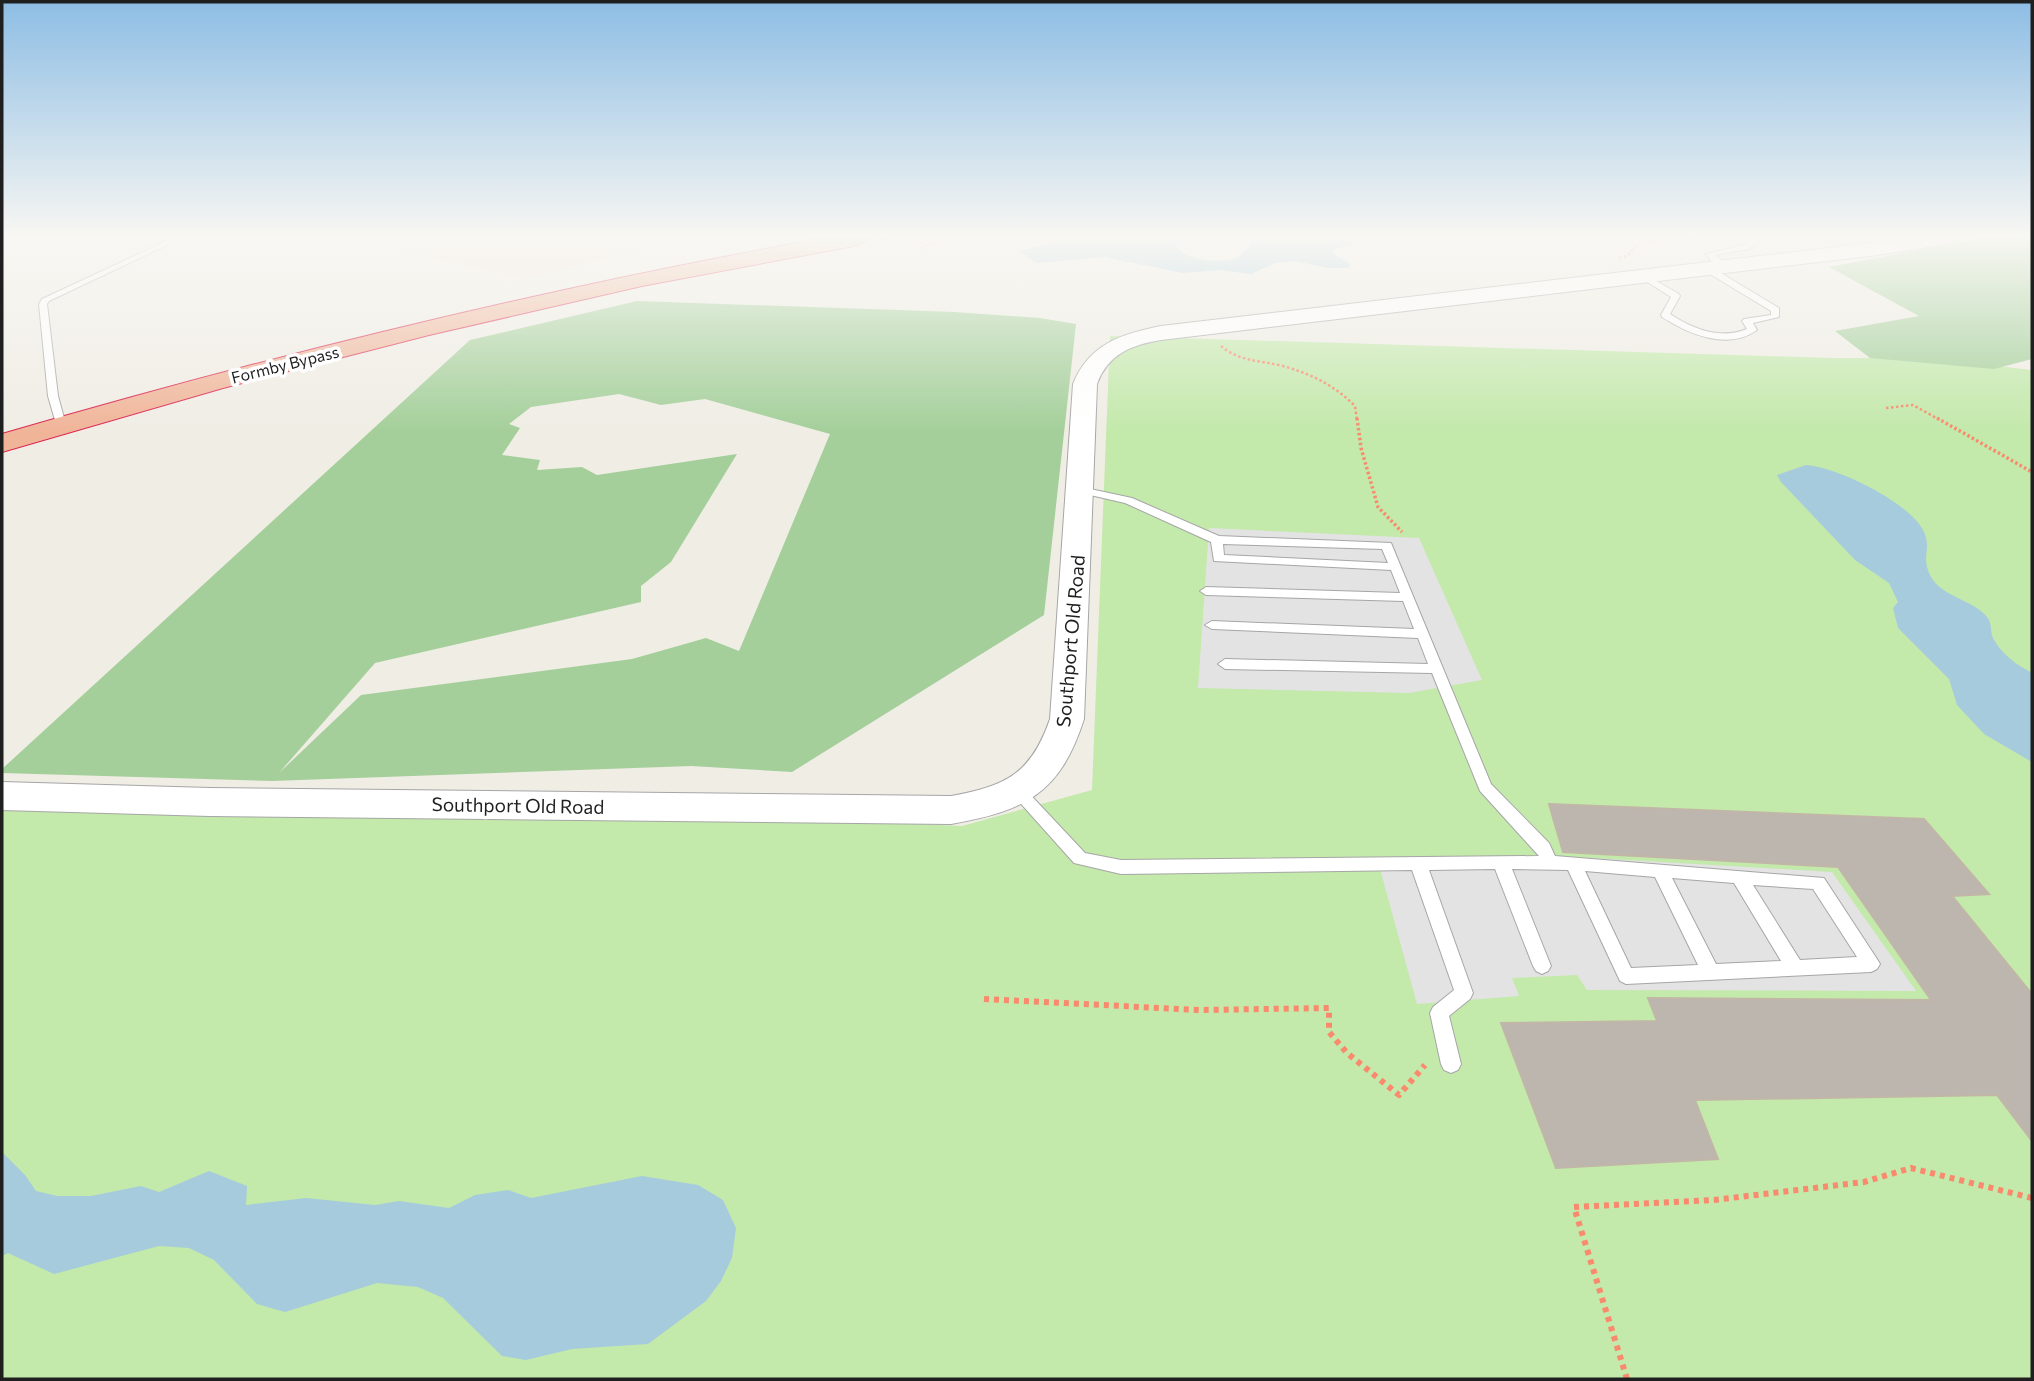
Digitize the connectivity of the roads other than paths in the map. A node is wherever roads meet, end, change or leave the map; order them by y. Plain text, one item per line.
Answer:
1 (44, 302) edge
2 (478, 302) edge
3 (533, 302) edge
4 (1422, 302) edge
5 (1672, 302) edge
6 (1765, 302) edge
7 (59, 418) junction
8 (2, 427) edge
9 (2, 443) edge
10 (1081, 489) junction
11 (1217, 540) junction
12 (1396, 567) junction
13 (1206, 591) dead end
14 (1408, 597) junction
15 (1212, 625) dead end
16 (1423, 634) junction
17 (1225, 664) dead end
18 (1437, 669) junction
19 (1019, 792) junction
20 (2, 796) edge
21 (1550, 862) junction
22 (1418, 863) junction
23 (1501, 863) junction
24 (1573, 864) junction
25 (1660, 871) junction
26 (1739, 877) junction
27 (1542, 966) dead end
28 (1795, 968) junction
29 (1711, 972) junction
30 (1451, 1064) dead end

1 - 7 lane
2 - 7 highway, Formby Bypass
3 - 7 highway, Formby Bypass
4 - 10 street, Southport Old Road
5 - 6 lane
7 - 8 highway, Formby Bypass
7 - 9 highway, Formby Bypass
10 - 11 lane
10 - 19 street, Southport Old Road
11 - 12 lane
11 - 12 lane
12 - 14 lane
13 - 14 lane
14 - 16 lane
15 - 16 lane
16 - 18 lane
17 - 18 lane
18 - 21 lane
19 - 20 street, Southport Old Road
19 - 22 lane
21 - 23 lane
21 - 24 lane
22 - 23 lane
22 - 30 lane
23 - 27 lane
24 - 25 lane
24 - 29 lane
25 - 26 lane
25 - 29 lane
26 - 28 lane
26 - 28 lane
28 - 29 lane

